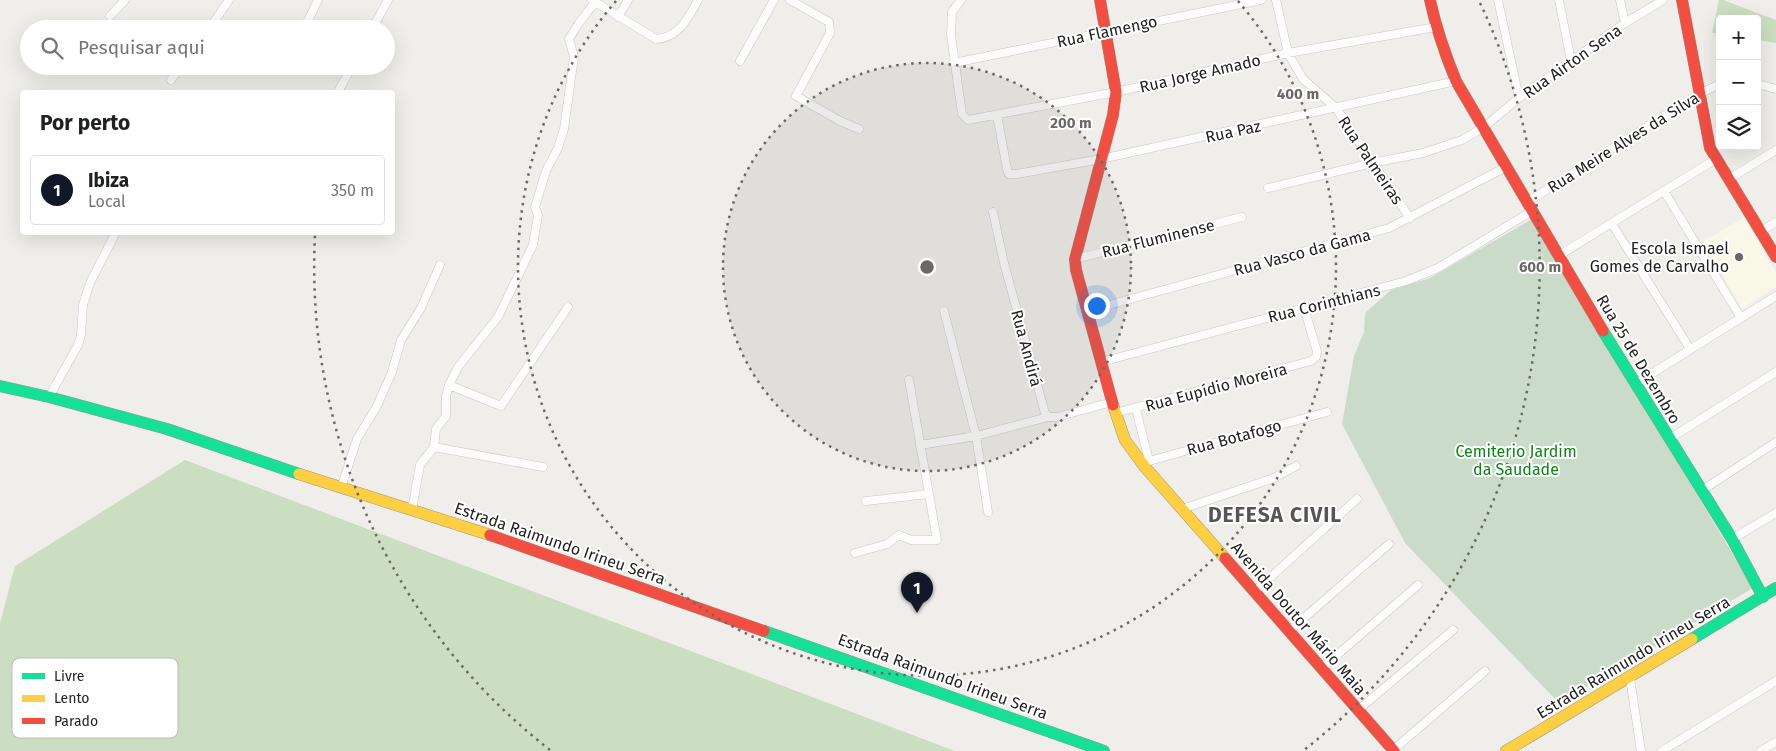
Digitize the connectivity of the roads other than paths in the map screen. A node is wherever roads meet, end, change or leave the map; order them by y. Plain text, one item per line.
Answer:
1 (125, 0) edge
2 (229, 0) edge
3 (318, 0) edge
4 (388, 0) edge
5 (628, 0) edge
6 (698, 0) edge
7 (774, 0) edge
8 (790, 0) edge
9 (961, 0) edge
10 (1100, 0) edge
11 (1261, 0) edge
12 (1276, 0) edge
13 (1430, 0) edge
14 (1498, 0) edge
15 (1559, 0) edge
16 (1620, 0) edge
17 (1663, 0) edge
18 (1682, 0) edge
19 (594, 1) edge
20 (110, 16) dead end
21 (618, 16) junction
22 (215, 20) edge
23 (308, 20) edge
24 (377, 20) edge
25 (1625, 23) junction
26 (1436, 27) junction
27 (1107, 32) junction
28 (1288, 53) junction
29 (740, 61) dead end
30 (1571, 61) junction
31 (954, 63) junction
32 (176, 75) edge
33 (347, 75) edge
34 (172, 80) dead end
35 (1456, 81) junction
36 (1761, 85) edge
37 (1716, 86) edge
38 (1776, 89) edge
39 (339, 90) edge
40 (1116, 92) junction
41 (1699, 94) junction
42 (1519, 98) junction
43 (1336, 108) junction
44 (997, 115) junction
45 (1484, 126) junction
46 (859, 129) dead end
47 (1776, 150) edge
48 (1101, 159) junction
49 (1716, 159) junction
50 (1372, 163) junction
51 (1506, 168) junction
52 (1729, 180) junction
53 (1268, 188) dead end
54 (1664, 191) junction
55 (1530, 206) junction
56 (993, 212) dead end
57 (1242, 217) dead end
58 (1410, 218) junction
59 (1776, 222) edge
60 (1612, 224) junction
61 (1760, 232) junction
62 (114, 235) edge
63 (1558, 256) junction
64 (1776, 257) edge
65 (1074, 258) junction
66 (440, 265) dead end
67 (1776, 296) edge
68 (568, 307) dead end
69 (1304, 308) junction
70 (944, 311) dead end
71 (1087, 311) junction
72 (1741, 318) junction
73 (1690, 349) junction
74 (1101, 362) junction
75 (1776, 372) edge
76 (910, 380) dead end
77 (1635, 384) junction
78 (449, 385) junction
79 (0, 386) edge
80 (49, 397) junction
81 (1114, 407) junction
82 (1136, 409) junction
83 (1327, 412) dead end
84 (1048, 417) junction
85 (976, 436) junction
86 (1669, 439) junction
87 (1776, 442) edge
88 (920, 445) junction
89 (434, 448) junction
90 (1146, 463) junction
91 (1296, 466) dead end
92 (543, 467) dead end
93 (341, 488) junction
94 (1701, 491) junction
95 (929, 494) junction
96 (1357, 499) dead end
97 (866, 501) dead end
98 (1182, 509) junction
99 (412, 510) junction
100 (988, 512) dead end
101 (1776, 512) edge
102 (1732, 539) junction
103 (1390, 544) dead end
104 (855, 553) dead end
105 (1418, 585) dead end
106 (1776, 588) edge
107 (1254, 592) junction
108 (1763, 597) junction
109 (1453, 630) dead end
110 (1289, 631) junction
111 (1322, 668) junction
112 (1485, 671) dead end
113 (1630, 678) junction
114 (1776, 681) edge
115 (1358, 710) junction
116 (1776, 742) edge
117 (1394, 750) edge
118 (1511, 750) edge
119 (1104, 751) edge
120 (1641, 751) edge
121 (1662, 751) edge
122 (1761, 751) edge

1 - 20 street
2 - 22 street
3 - 23 street
4 - 24 street
5 - 21 street
6 - 21 street
7 - 29 street
8 - 46 street
9 - 31 street
10 - 27 street, Avenida Doutor Mário Maia
11 - 27 street, Rua Flamengo
12 - 28 street, Rua Palmeiras
13 - 26 street, Rua 25 de Dezembro
14 - 42 street
15 - 30 street
16 - 25 street
17 - 25 street, Rua Airton Sena
18 - 41 street
19 - 21 street
19 - 78 street
25 - 30 street, Rua Airton Sena
26 - 28 street, Rua Jorge Amado
26 - 35 street, Rua 25 de Dezembro
27 - 31 street, Rua Flamengo
27 - 40 street, Avenida Doutor Mário Maia
28 - 40 street, Rua Jorge Amado
28 - 43 street, Rua Palmeiras
30 - 42 street, Rua Airton Sena
31 - 44 street, Rua Jorge Amado
32 - 34 street
33 - 39 street
35 - 43 street, Rua Paz
35 - 45 street, Rua 25 de Dezembro
36 - 38 street
37 - 41 street, Rua Meire Alves da Silva
40 - 44 street, Rua Jorge Amado
40 - 48 street, Avenida Doutor Mário Maia
41 - 49 street
41 - 55 street, Rua Meire Alves da Silva
42 - 45 street, Rua Airton Sena
43 - 48 street, Rua Paz
43 - 50 street, Rua Palmeiras
44 - 48 street, Rua Paz
45 - 50 street, Rua Airton Sena
45 - 51 street, Rua 25 de Dezembro
47 - 52 street
48 - 65 street, Avenida Doutor Mário Maia
49 - 52 street
49 - 54 street
50 - 53 street, Rua Airton Sena
50 - 58 street, Rua Palmeiras
51 - 55 street, Rua 25 de Dezembro
51 - 58 street, Rua Vasco da Gama
52 - 61 street
54 - 60 street
54 - 72 street
55 - 63 street, Rua 25 de Dezembro
55 - 69 street, Rua Corinthians
56 - 84 street, Rua Andirá
57 - 65 street, Rua Fluminense
58 - 71 street, Rua Vasco da Gama
59 - 61 street
60 - 63 street
60 - 73 street
61 - 64 street
62 - 80 street
63 - 77 street, Rua 25 de Dezembro
65 - 71 street, Avenida Doutor Mário Maia
66 - 93 street
67 - 72 street
68 - 78 street
69 - 74 street, Rua Corinthians
69 - 82 street, Rua Eupídio Moreira
70 - 85 street
71 - 74 street, Avenida Doutor Mário Maia
72 - 73 street
73 - 77 street
74 - 81 street, Avenida Doutor Mário Maia
75 - 86 street
76 - 88 street
77 - 86 street, Rua 25 de Dezembro
78 - 89 street
79 - 80 street, Estrada Raimundo Irineu Serra
80 - 93 street, Estrada Raimundo Irineu Serra
81 - 82 street, Rua Eupídio Moreira
81 - 84 street
81 - 90 street, Avenida Doutor Mário Maia
82 - 90 street
83 - 90 street, Rua Botafogo
84 - 85 street
85 - 88 street
85 - 100 street
86 - 94 street, Rua 25 de Dezembro
87 - 94 street
88 - 95 street
89 - 92 street
89 - 99 street
90 - 98 street, Avenida Doutor Mário Maia
91 - 98 street
93 - 99 street, Estrada Raimundo Irineu Serra
94 - 102 street, Rua 25 de Dezembro
95 - 97 street
95 - 104 street
96 - 107 street
98 - 107 street, Avenida Doutor Mário Maia
99 - 119 street, Estrada Raimundo Irineu Serra
101 - 102 street
102 - 108 street, Rua 25 de Dezembro
103 - 110 street
105 - 111 street
106 - 108 street, Estrada Raimundo Irineu Serra
107 - 110 street, Avenida Doutor Mário Maia
108 - 113 street, Estrada Raimundo Irineu Serra
109 - 115 street
110 - 111 street, Avenida Doutor Mário Maia
111 - 115 street, Avenida Doutor Mário Maia
112 - 117 street
113 - 118 street, Estrada Raimundo Irineu Serra
113 - 120 street
114 - 121 street
115 - 117 street, Avenida Doutor Mário Maia
116 - 122 street

